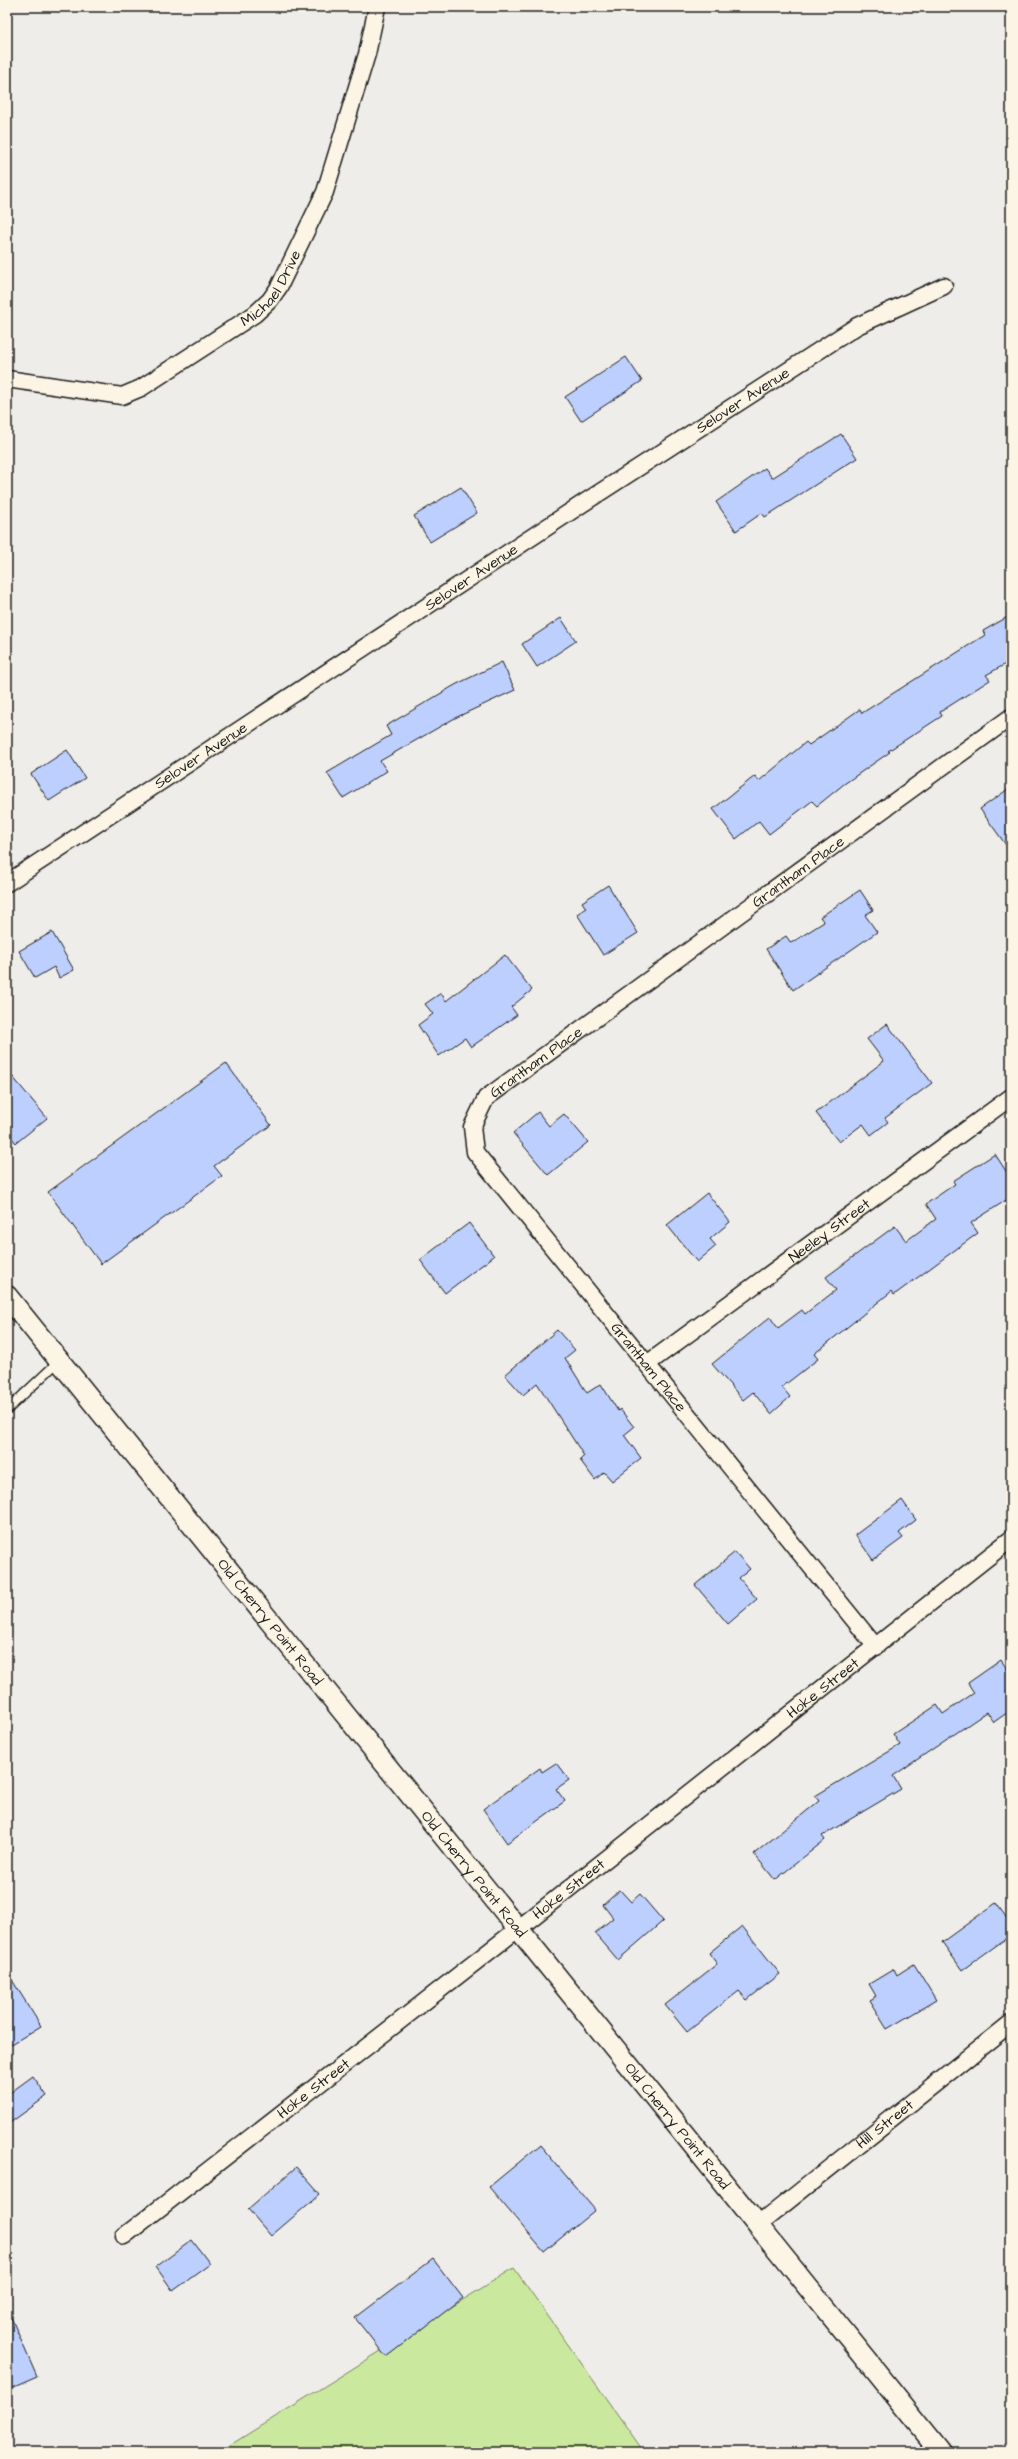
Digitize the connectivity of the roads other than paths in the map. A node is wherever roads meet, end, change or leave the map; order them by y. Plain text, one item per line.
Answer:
1 (377, 7) edge
2 (944, 286) dead end
3 (7, 379) edge
4 (1011, 716) edge
5 (7, 884) edge
6 (1011, 1097) edge
7 (7, 1296) edge
8 (59, 1361) junction
9 (647, 1364) junction
10 (7, 1410) edge
11 (1011, 1538) edge
12 (876, 1647) junction
13 (519, 1928) junction
14 (1011, 2023) edge
15 (758, 2225) junction
16 (124, 2236) dead end
17 (941, 2452) edge

1 - 3 street, Michael Drive
2 - 5 street, Selover Avenue
4 - 9 street, Grantham Place
6 - 9 street, Neeley Street
7 - 8 street, Old Cherry Point Road
8 - 10 lane
8 - 13 street, Old Cherry Point Road
9 - 12 street, Grantham Place
11 - 12 street, Hoke Street
12 - 13 street, Hoke Street
13 - 15 street, Old Cherry Point Road
13 - 16 street, Hoke Street
14 - 15 street, Hill Street
15 - 17 street, Old Cherry Point Road

